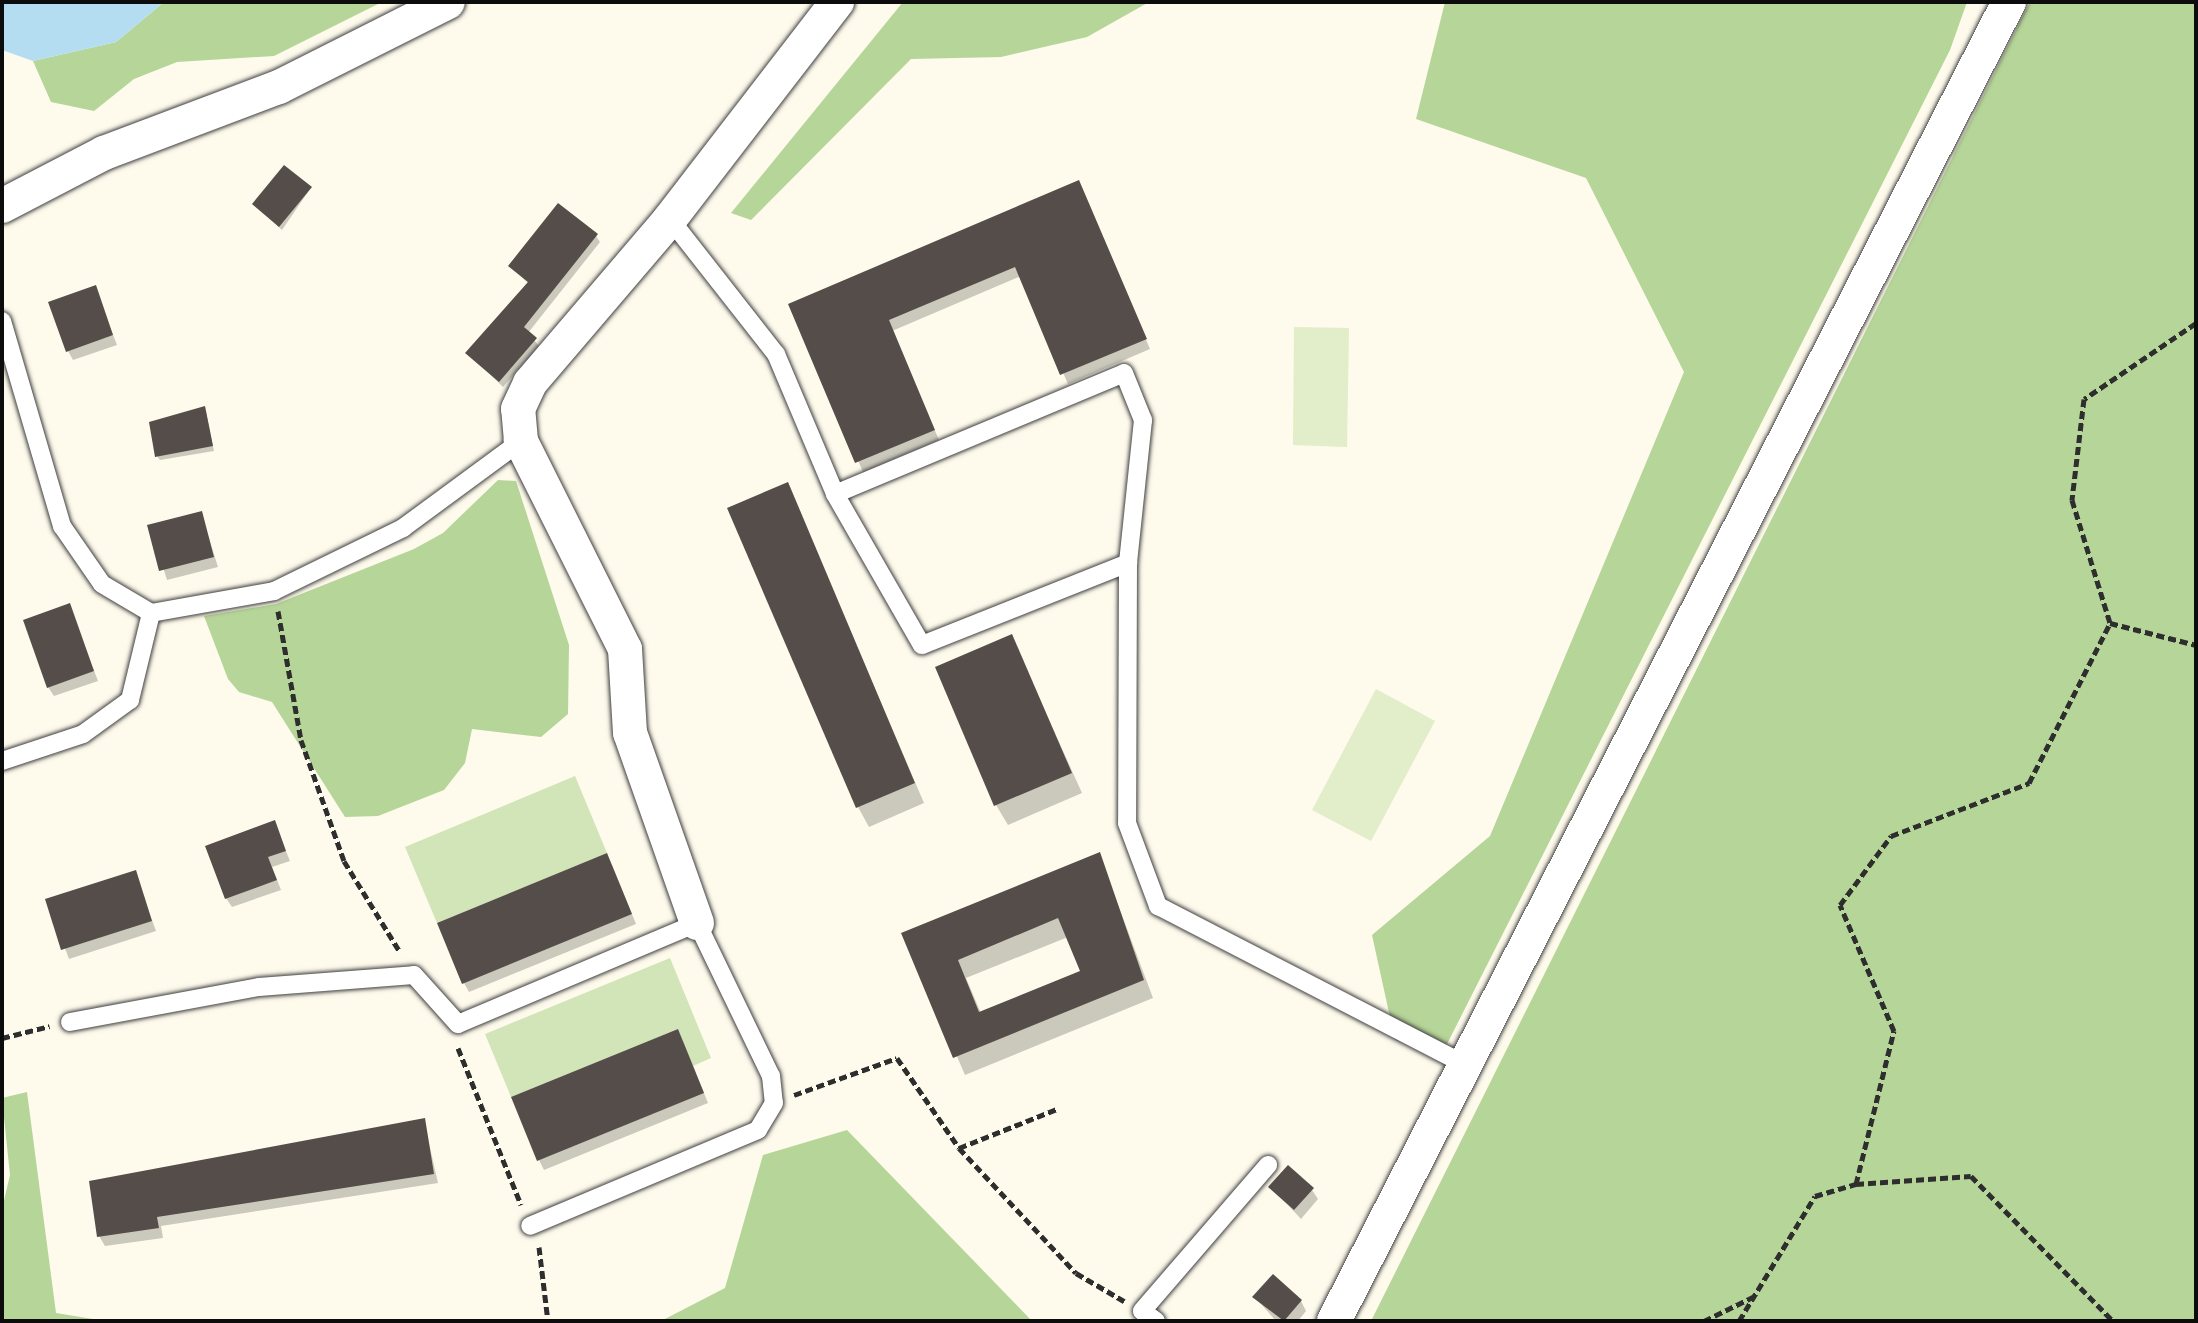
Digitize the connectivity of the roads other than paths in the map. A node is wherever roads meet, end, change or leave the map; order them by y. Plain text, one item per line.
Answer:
1 (448, 2) edge
2 (837, 2) edge
3 (2009, 2) edge
4 (2, 206) edge
5 (670, 219) junction
6 (2, 321) edge
7 (521, 441) junction
8 (835, 494) junction
9 (1128, 563) junction
10 (151, 613) junction
11 (2, 761) edge
12 (697, 923) junction
13 (70, 1022) road end
14 (1464, 1064) junction
15 (1268, 1165) dead end
16 (530, 1226) road end
17 (1149, 1316) edge
18 (1334, 1321) edge

1 - 4 street
2 - 5 street
3 - 14 street
5 - 7 street
5 - 8 lane
6 - 10 lane
7 - 10 lane
7 - 12 street
8 - 9 lane
8 - 9 lane
9 - 14 lane
10 - 11 lane
12 - 13 lane
12 - 16 lane
14 - 18 street
15 - 17 lane

